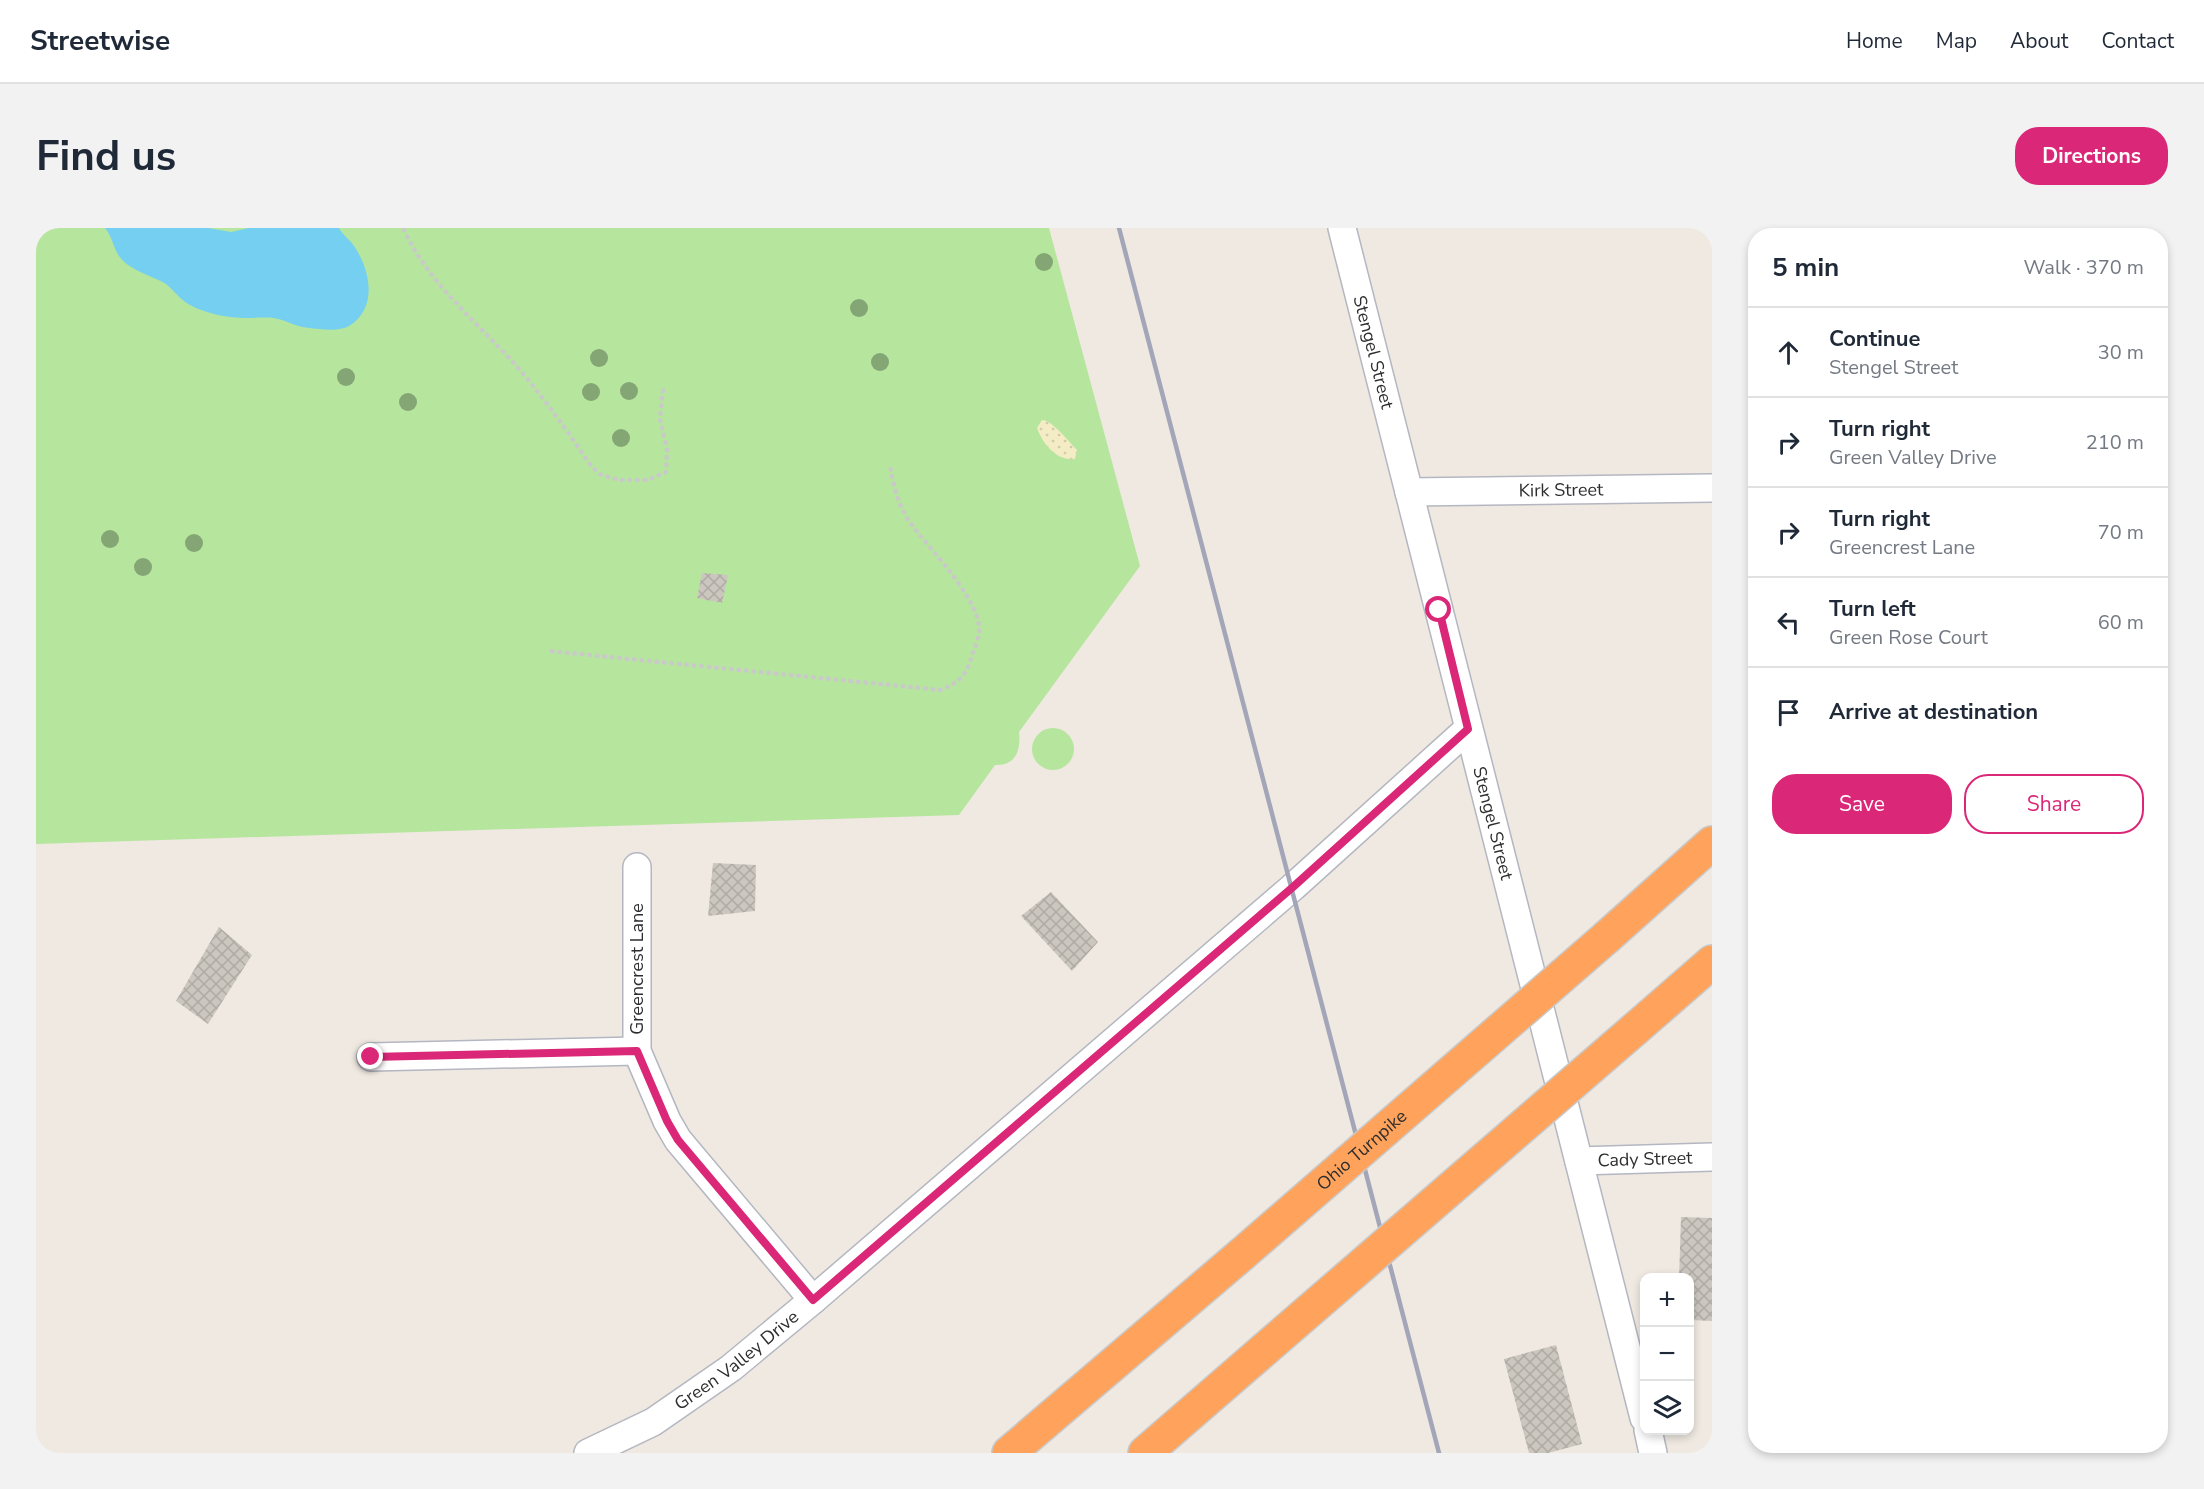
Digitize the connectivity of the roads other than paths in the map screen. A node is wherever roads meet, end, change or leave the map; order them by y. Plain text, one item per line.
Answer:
1 (1342, 228) edge
2 (1712, 488) edge
3 (1409, 492) junction
4 (1468, 729) junction
5 (1712, 843) edge
6 (637, 867) dead end
7 (1712, 962) edge
8 (637, 1051) junction
9 (371, 1057) dead end
10 (1712, 1157) edge
11 (1579, 1161) junction
12 (813, 1300) junction
13 (1640, 1402) edge
14 (1649, 1435) edge
15 (588, 1453) edge
16 (1009, 1453) edge
17 (1145, 1453) edge
18 (1653, 1453) edge

1 - 3 street, Stengel Street
2 - 3 street, Kirk Street
3 - 4 street, Stengel Street
4 - 11 street, Stengel Street
4 - 12 street, Green Valley Drive
5 - 16 highway, Ohio Turnpike, bridge
6 - 8 street, Greencrest Lane
7 - 17 highway, bridge
8 - 9 street
8 - 12 street, Greencrest Lane
10 - 11 street, Cady Street
11 - 13 street, Stengel Street
12 - 15 street, Green Valley Drive
14 - 18 street

